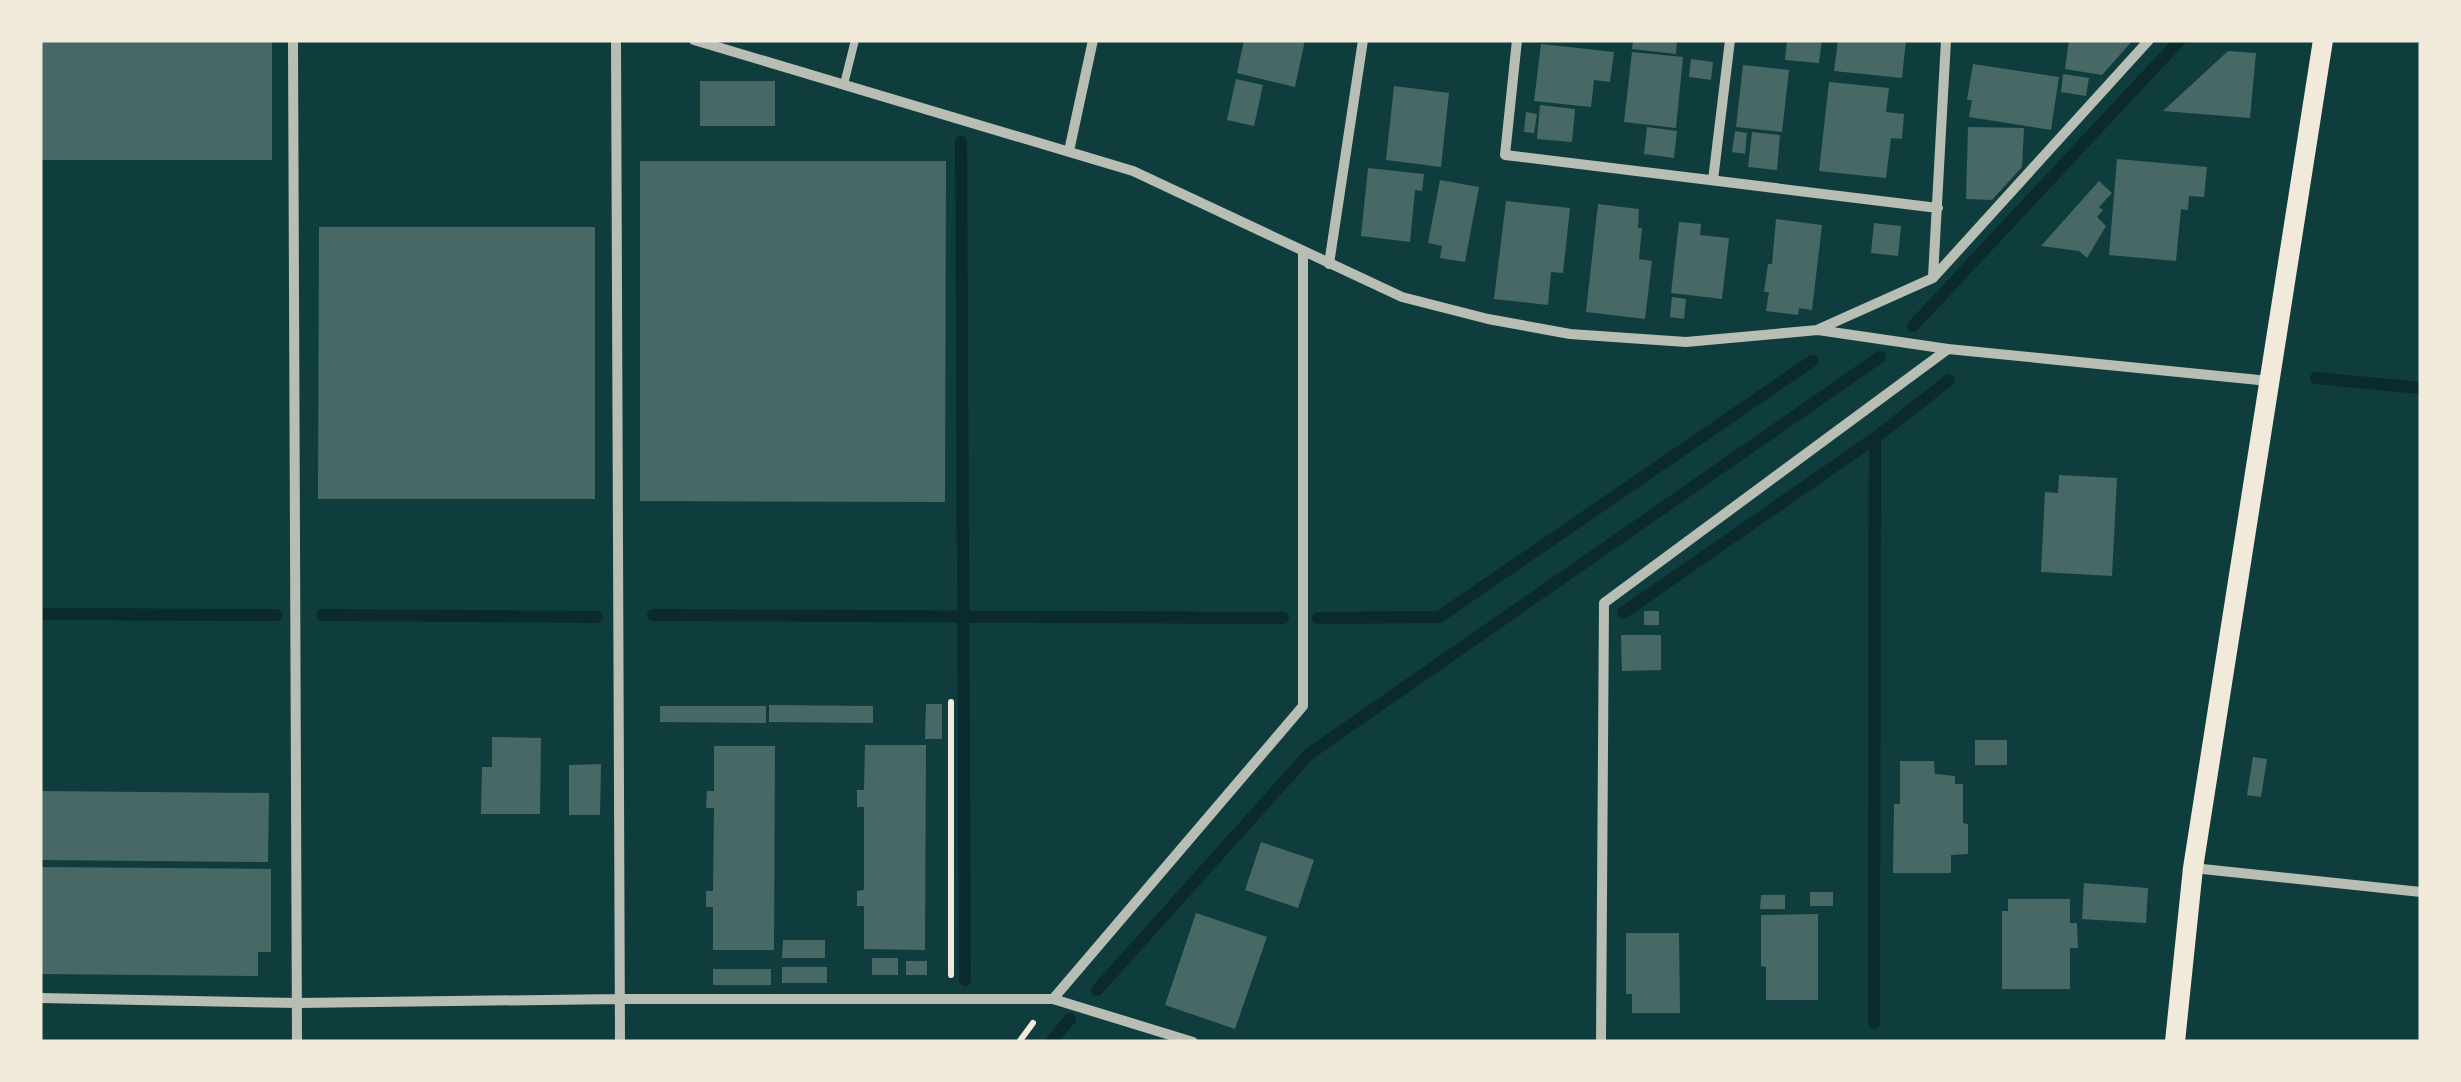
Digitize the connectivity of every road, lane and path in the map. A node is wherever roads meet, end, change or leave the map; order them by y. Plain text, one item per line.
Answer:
1 (293, 40) edge
2 (616, 40) edge
3 (694, 40) edge
4 (855, 40) edge
5 (1093, 40) edge
6 (1364, 40) edge
7 (1517, 40) edge
8 (1730, 40) edge
9 (1946, 40) edge
10 (2149, 40) edge
11 (2324, 40) edge
12 (844, 84) junction
13 (1069, 151) junction
14 (1714, 180) junction
15 (1938, 208) junction
16 (1302, 252) junction
17 (1329, 264) junction
18 (1932, 278) junction
19 (1818, 330) junction
20 (1948, 349) junction
21 (2269, 381) junction
22 (950, 702) dead end
23 (2193, 868) junction
24 (2421, 892) edge
25 (40, 998) edge
26 (952, 998) junction
27 (1053, 998) junction
28 (620, 999) junction
29 (298, 1003) junction
30 (297, 1042) edge
31 (620, 1042) edge
32 (1194, 1042) edge
33 (1600, 1042) edge
34 (2175, 1042) edge

1 - 29 street
2 - 28 street
3 - 12 street
4 - 12 lane
5 - 13 street
6 - 17 street
7 - 14 street
8 - 14 street
9 - 15 street
10 - 18 street
11 - 21 main road
12 - 13 street
13 - 16 street
14 - 15 street
15 - 18 street
16 - 17 street
16 - 27 street
17 - 19 street
18 - 19 street
19 - 20 street
20 - 21 street
20 - 33 street
21 - 23 main road
22 - 26 path
23 - 24 street
23 - 34 main road
25 - 29 street
26 - 27 street
26 - 28 street
27 - 32 street
28 - 29 street
28 - 31 street
29 - 30 street

